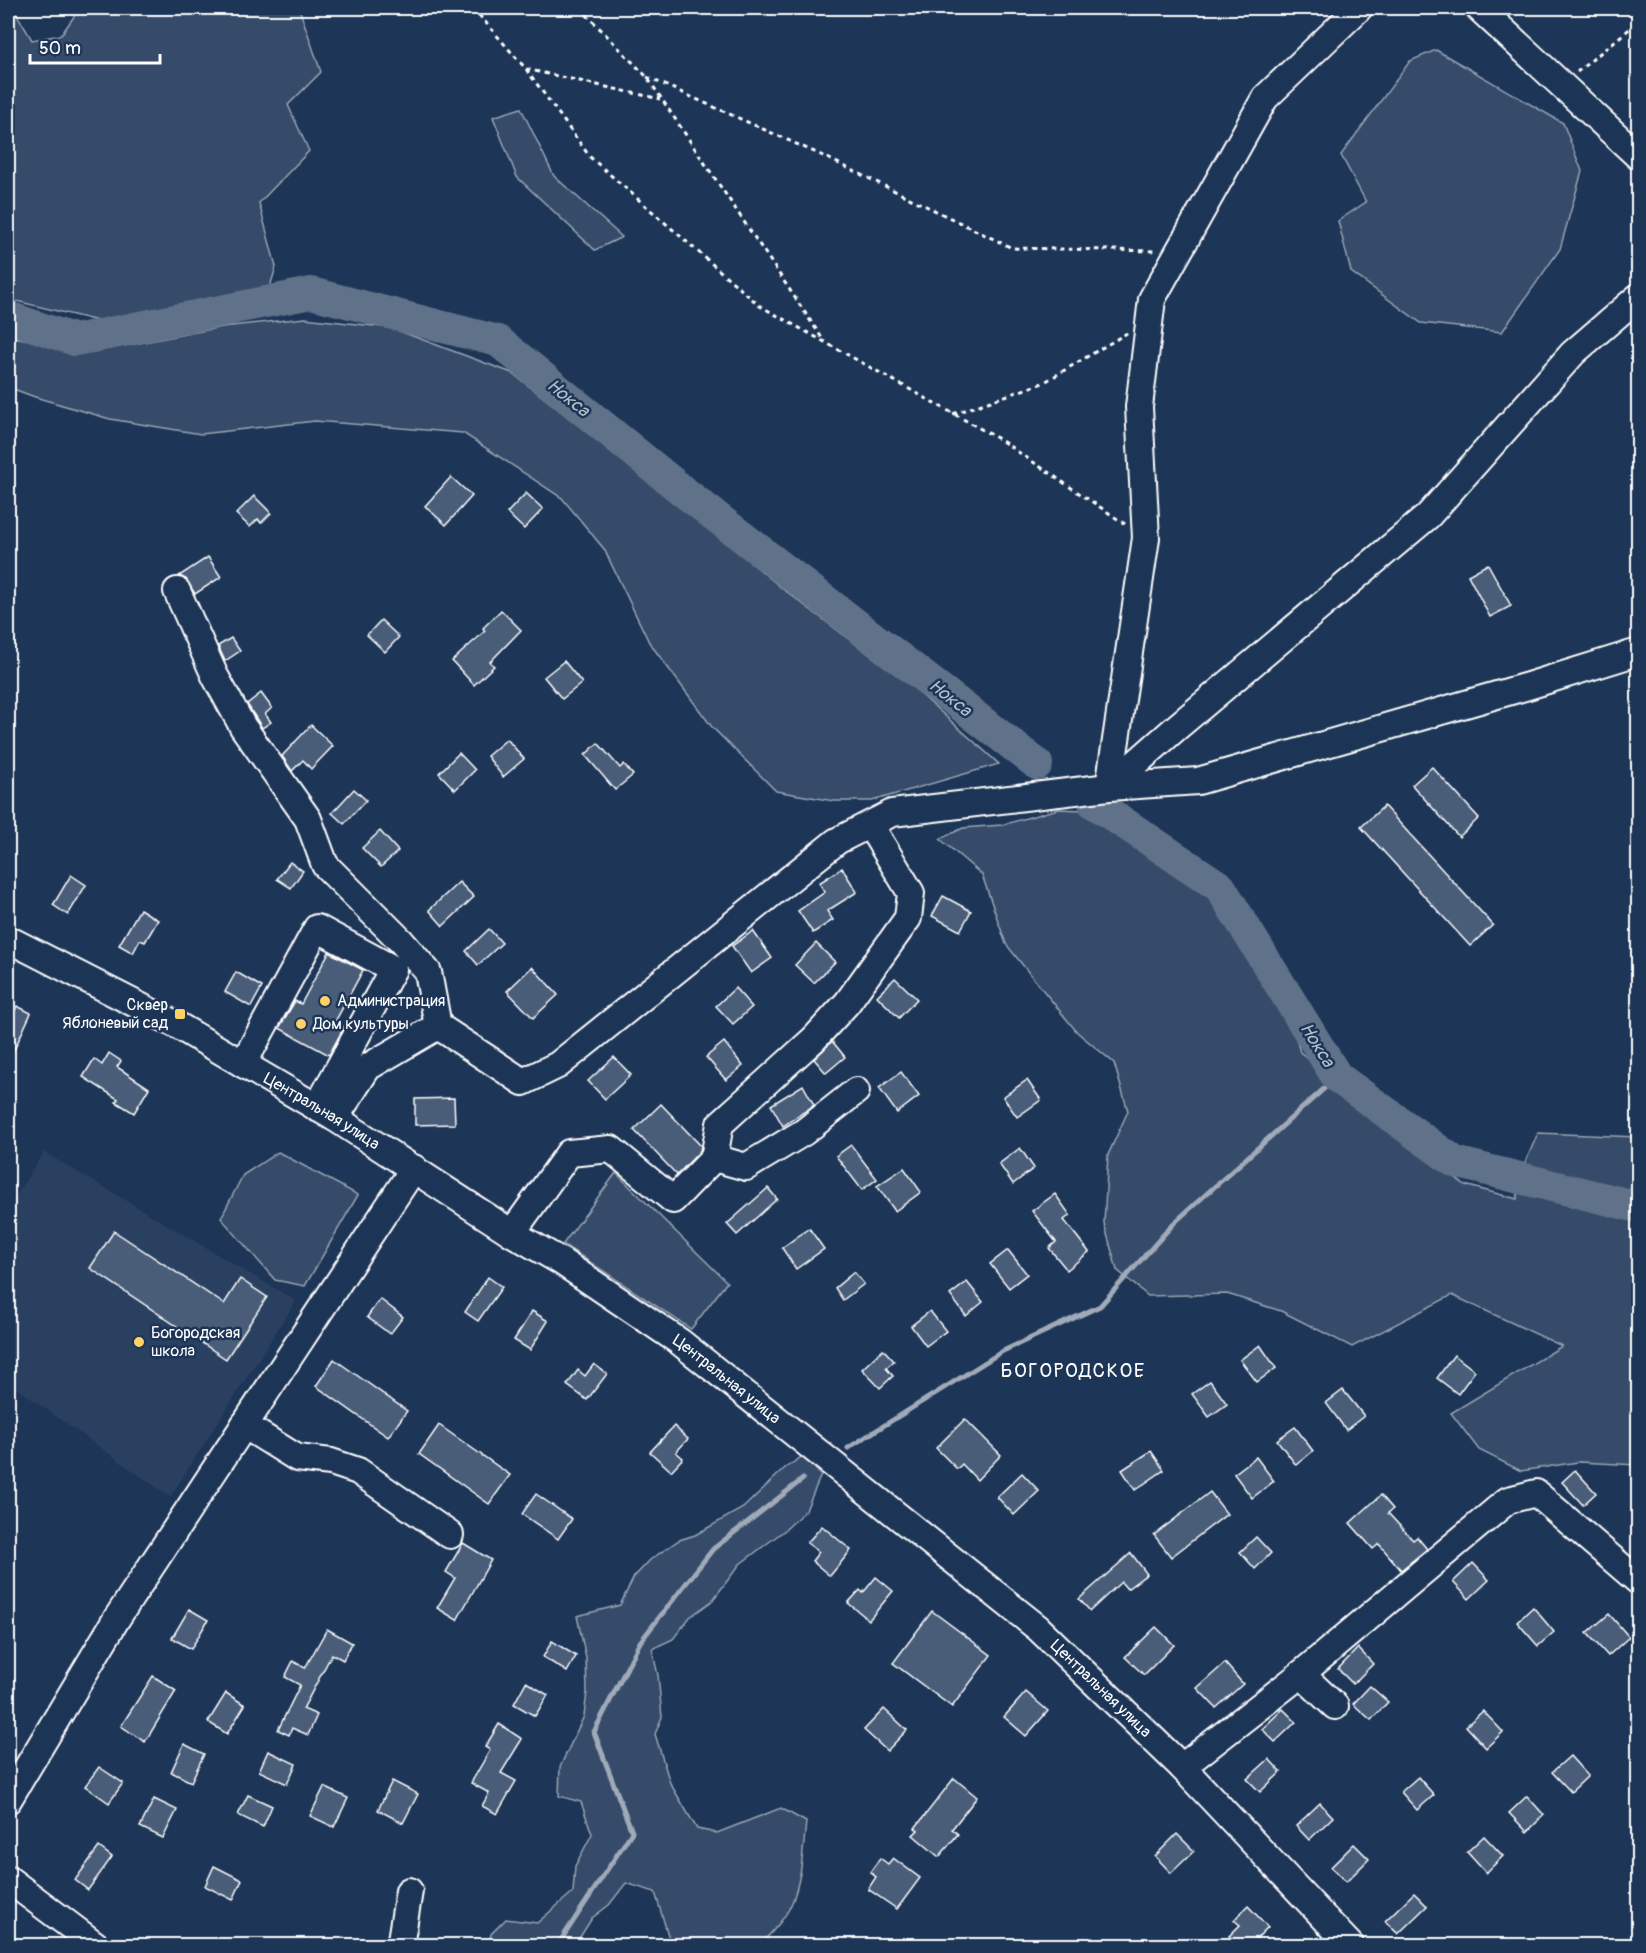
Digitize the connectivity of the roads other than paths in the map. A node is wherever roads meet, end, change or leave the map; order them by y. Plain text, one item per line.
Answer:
1 (1359, 8) edge
2 (1479, 8) edge
3 (1638, 156) edge
4 (1638, 297) edge
5 (177, 591) dead end
6 (1638, 652) edge
7 (1109, 787) junction
8 (870, 825) junction
9 (8, 939) edge
10 (438, 1026) junction
11 (243, 1064) junction
12 (856, 1090) dead end
13 (326, 1113) junction
14 (714, 1158) junction
15 (414, 1168) junction
16 (512, 1233) junction
17 (244, 1425) junction
18 (450, 1534) dead end
19 (1638, 1581) edge
20 (1301, 1674) junction
21 (1335, 1706) dead end
22 (1182, 1767) junction
23 (8, 1800) edge
24 (8, 1879) edge
25 (409, 1891) dead end
26 (97, 1946) edge
27 (400, 1946) edge
28 (1351, 1946) edge

1 - 7 street
2 - 3 street
4 - 7 street
5 - 10 street
6 - 7 street
7 - 8 street
8 - 10 street
8 - 14 street
9 - 11 street, Центральная улица
10 - 13 street
11 - 13 street, Центральная улица
11 - 13 street
12 - 14 street
13 - 15 street, Центральная улица
14 - 16 street
15 - 16 street, Центральная улица
15 - 17 street
16 - 22 street, Центральная улица
17 - 18 street
17 - 23 street
19 - 20 street
20 - 21 street
20 - 22 street
22 - 28 street, Центральная улица
24 - 26 street
25 - 27 street

